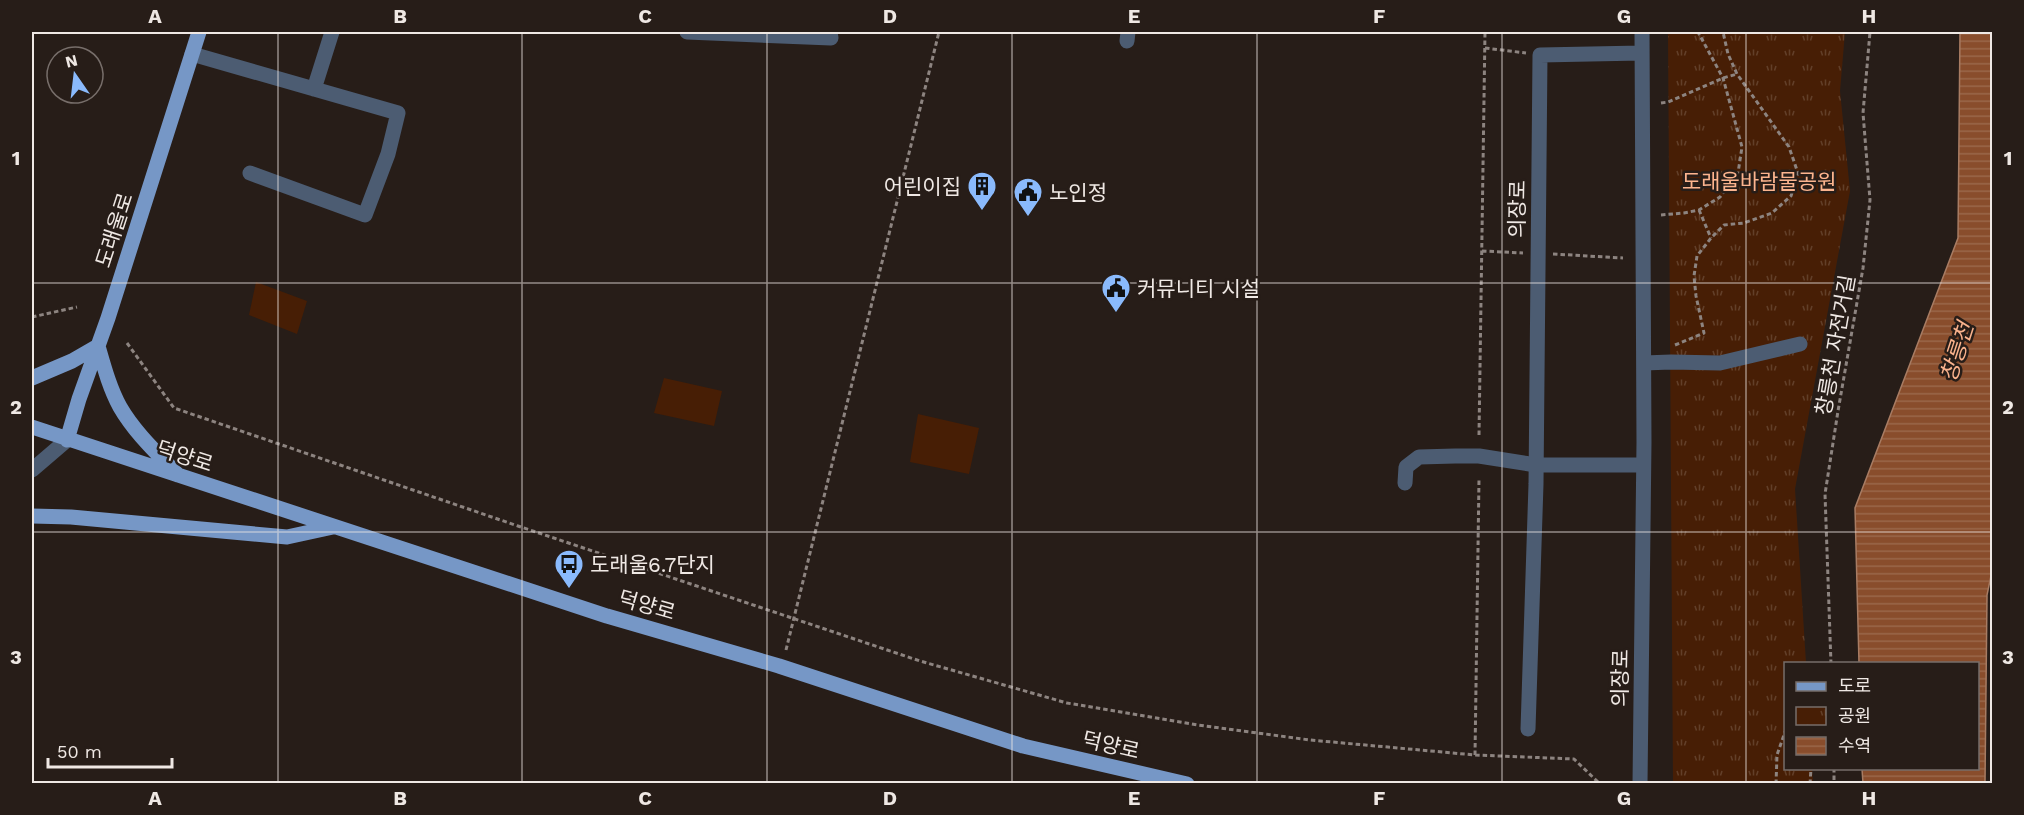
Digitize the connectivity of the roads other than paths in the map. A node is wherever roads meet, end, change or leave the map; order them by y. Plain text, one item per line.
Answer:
1 (199, 32) edge
2 (687, 32) edge
3 (830, 32) edge
4 (1642, 32) edge
5 (327, 33) edge
6 (1641, 53) junction
7 (192, 54) junction
8 (314, 89) junction
9 (250, 173) dead end
10 (1800, 344) dead end
11 (98, 346) junction
12 (1644, 363) junction
13 (32, 378) edge
14 (32, 427) edge
15 (67, 440) junction
16 (1536, 465) junction
17 (1643, 465) junction
18 (32, 470) edge
19 (180, 477) junction
20 (1405, 483) dead end
21 (32, 516) edge
22 (333, 527) junction
23 (1528, 729) dead end
24 (1187, 783) edge
25 (1640, 783) edge

1 - 7 main road, 도래울로
2 - 3 street
4 - 6 street, 의장로
5 - 8 street
6 - 12 street, 의장로
6 - 16 street, 의장로
7 - 8 street
7 - 11 main road, 도래울로
8 - 9 street
10 - 12 street
11 - 13 main road
11 - 15 main road, 도래울로
11 - 19 main road
12 - 17 street, 의장로
14 - 15 main road, 덕양로
15 - 18 street
15 - 19 main road, 덕양로
16 - 17 street
16 - 20 street
16 - 23 street, 의장로
17 - 25 street, 의장로
19 - 22 main road, 덕양로
21 - 22 main road
22 - 24 main road, 덕양로

